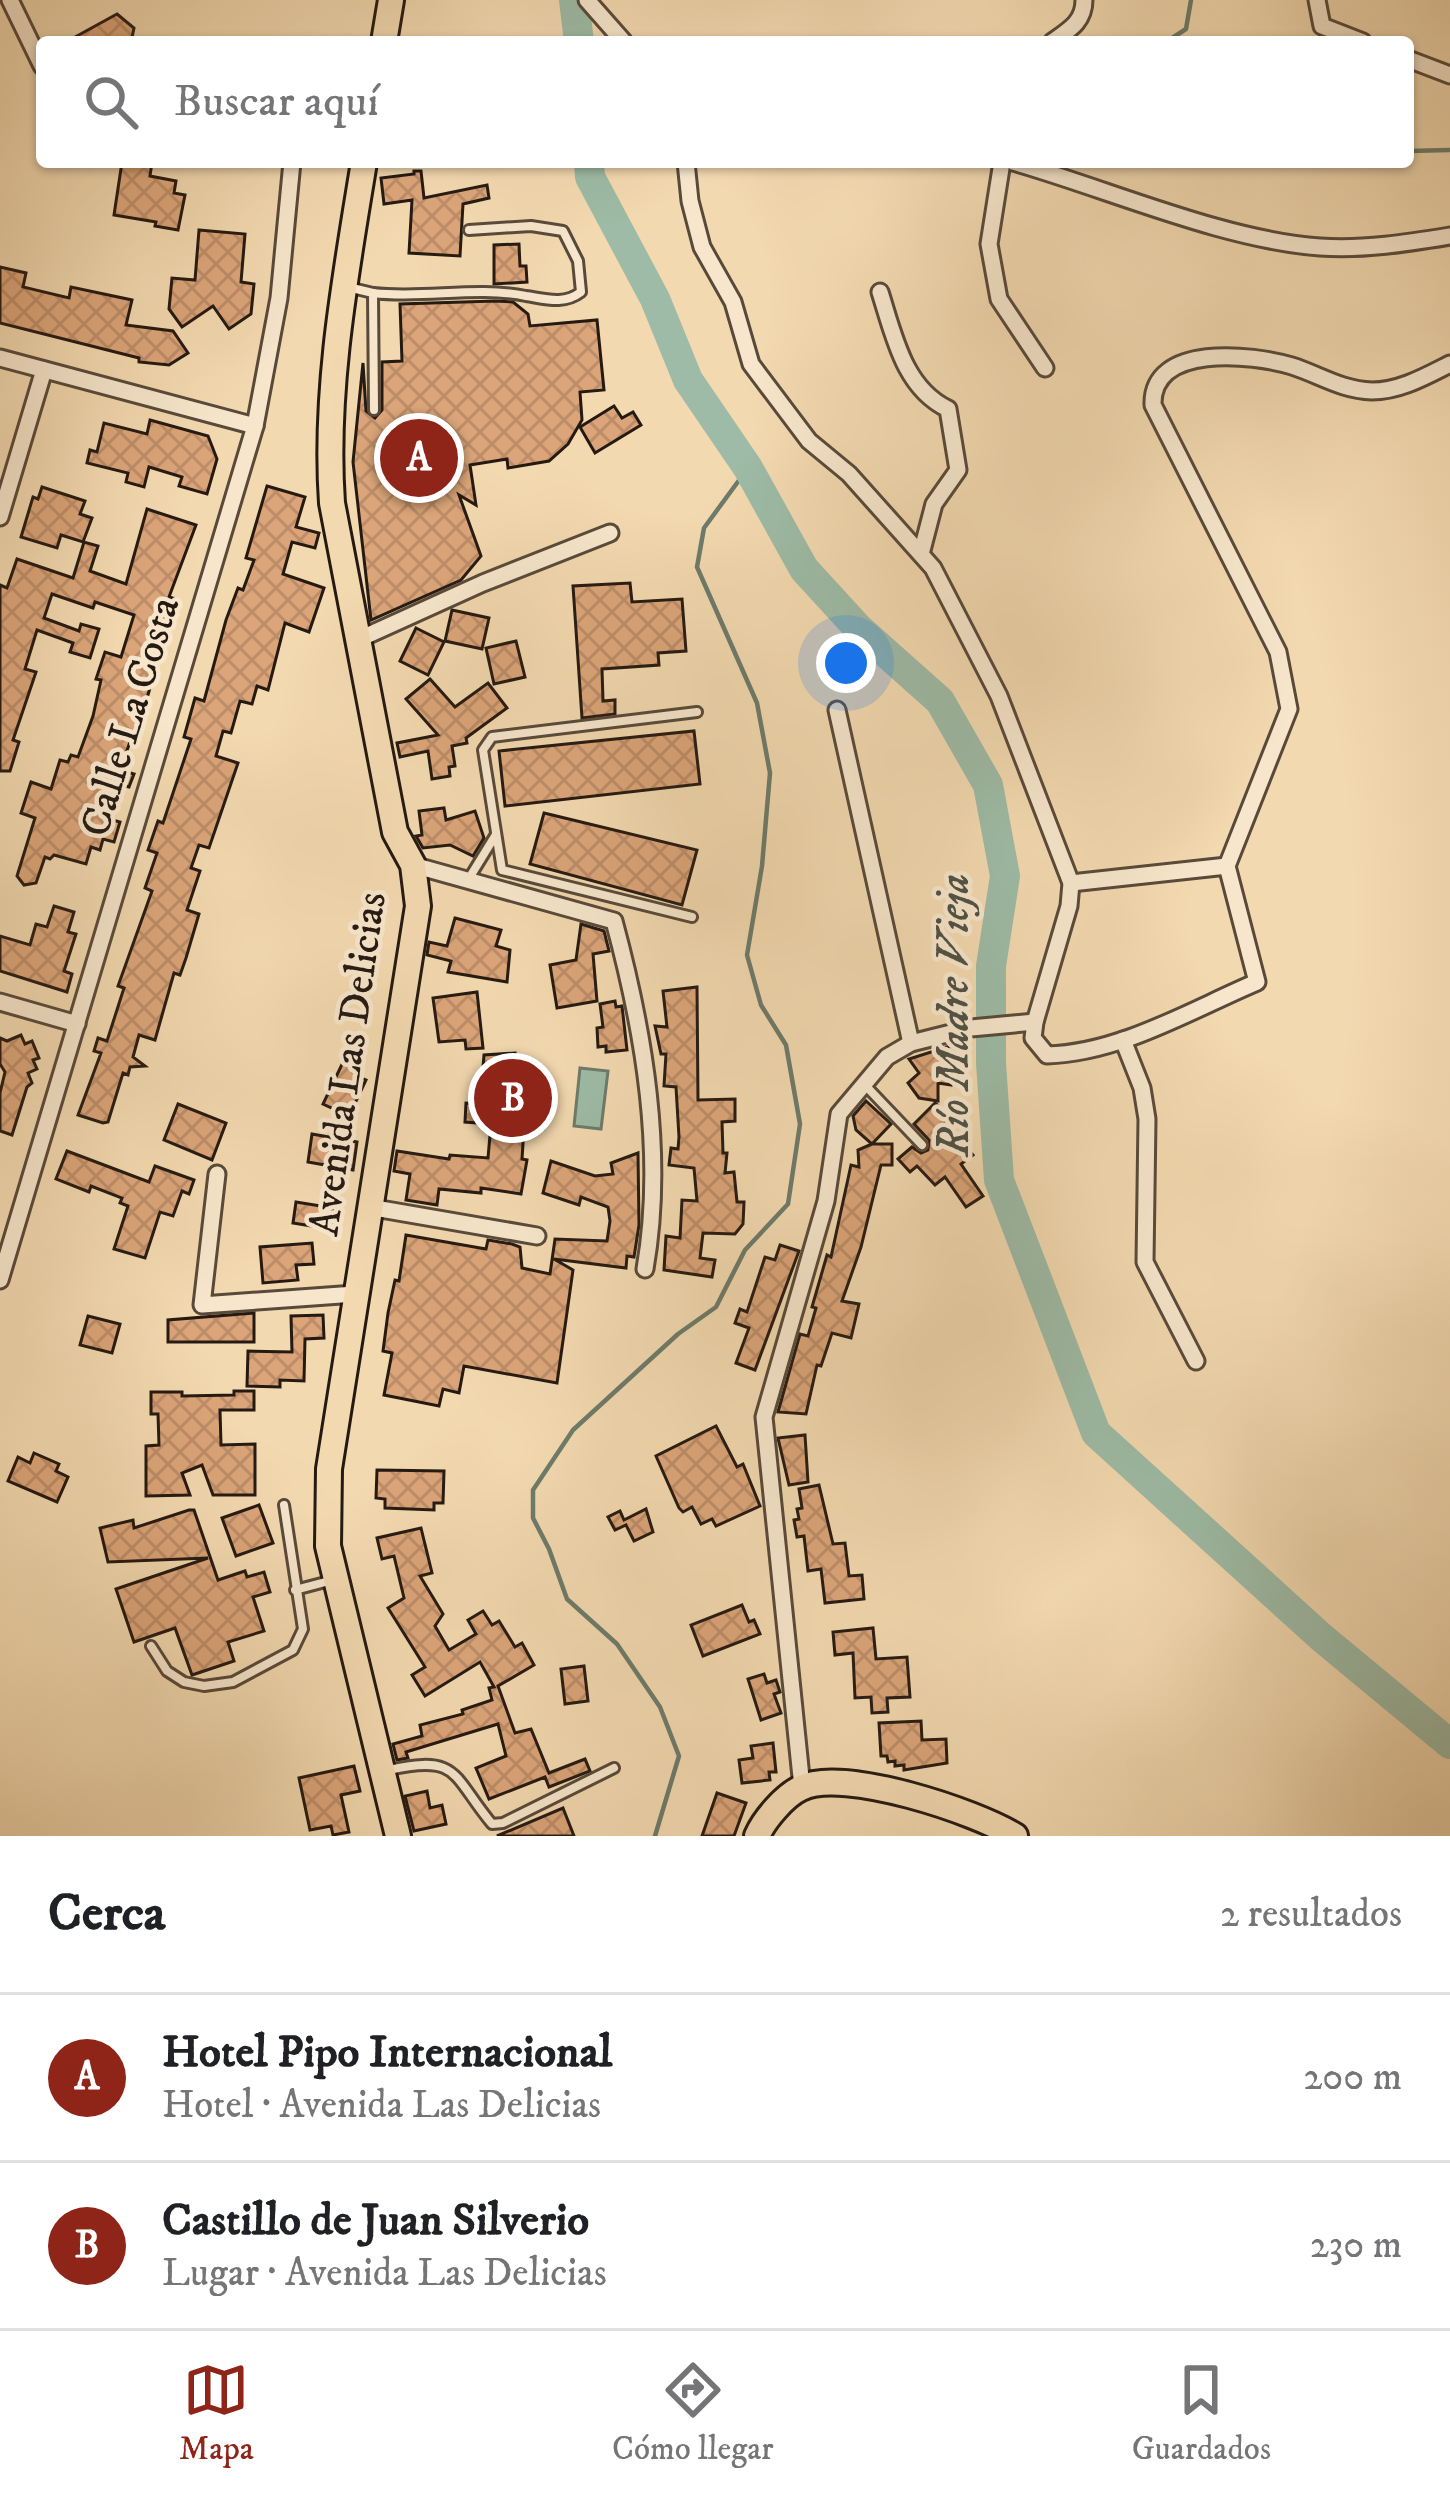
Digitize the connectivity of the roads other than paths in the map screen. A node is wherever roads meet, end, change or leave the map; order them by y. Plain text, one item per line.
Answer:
1 (10, 0) edge
2 (391, 0) edge
3 (587, 0) edge
4 (1084, 0) edge
5 (1317, 0) edge
6 (385, 36) edge
7 (619, 36) edge
8 (1061, 36) edge
9 (1348, 36) edge
10 (36, 54) edge
11 (1414, 61) edge
12 (1450, 75) edge
13 (292, 168) edge
14 (363, 168) edge
15 (687, 168) edge
16 (1001, 168) edge
17 (1032, 168) edge
18 (469, 230) dead end
19 (1450, 236) edge
20 (344, 286) junction
21 (880, 292) dead end
22 (374, 293) junction
23 (0, 358) edge
24 (1450, 364) edge
25 (1046, 368) dead end
26 (44, 370) junction
27 (374, 410) dead end
28 (255, 426) junction
29 (0, 517) edge
30 (610, 533) dead end
31 (921, 554) junction
32 (356, 641) junction
33 (837, 710) dead end
34 (697, 712) dead end
35 (496, 835) junction
36 (413, 865) junction
37 (1227, 866) junction
38 (467, 881) junction
39 (1071, 883) junction
40 (692, 917) dead end
41 (0, 1002) edge
42 (1035, 1022) junction
43 (76, 1024) junction
44 (1123, 1040) junction
45 (911, 1043) junction
46 (863, 1083) junction
47 (922, 1145) dead end
48 (217, 1174) dead end
49 (369, 1207) junction
50 (538, 1236) dead end
51 (4, 1249) edge
52 (645, 1270) dead end
53 (0, 1280) edge
54 (355, 1294) junction
55 (1196, 1361) dead end
56 (284, 1505) dead end
57 (334, 1580) junction
58 (294, 1590) junction
59 (151, 1646) dead end
60 (614, 1768) dead end
61 (381, 1772) junction
62 (802, 1787) junction
63 (397, 1833) edge
64 (758, 1836) edge
65 (1015, 1836) edge

1 - 10 street
2 - 6 main road
3 - 7 street
4 - 8 street
5 - 9 street
11 - 12 street
13 - 28 street, Calle La Costa
14 - 20 main road, Avenida Las Delicias
15 - 31 street
16 - 25 street
17 - 19 street
18 - 22 lane
20 - 22 lane
20 - 32 main road, Avenida Las Delicias
21 - 31 street
22 - 27 lane
23 - 26 street
24 - 37 street
26 - 28 street
26 - 29 street
28 - 43 street, Calle La Costa
30 - 32 street
31 - 39 street
32 - 36 main road, Avenida Las Delicias
33 - 45 street
34 - 35 lane
35 - 38 lane
35 - 40 lane
36 - 38 street
36 - 49 main road, Avenida Las Delicias
37 - 39 street
37 - 44 street
38 - 52 street
39 - 42 street
41 - 43 street
42 - 44 street
42 - 45 street
43 - 51 street, Calle La Costa
44 - 55 street
45 - 46 street
46 - 47 lane
46 - 62 street
48 - 54 street
49 - 50 street
49 - 54 main road, Avenida Las Delicias
51 - 53 street, Calle La Costa
54 - 57 main road, Avenida Las Delicias
56 - 58 lane
57 - 58 lane
57 - 61 main road, Avenida Las Delicias
58 - 59 lane
60 - 61 lane
61 - 63 main road, Avenida Las Delicias
62 - 64 main road
62 - 65 main road

